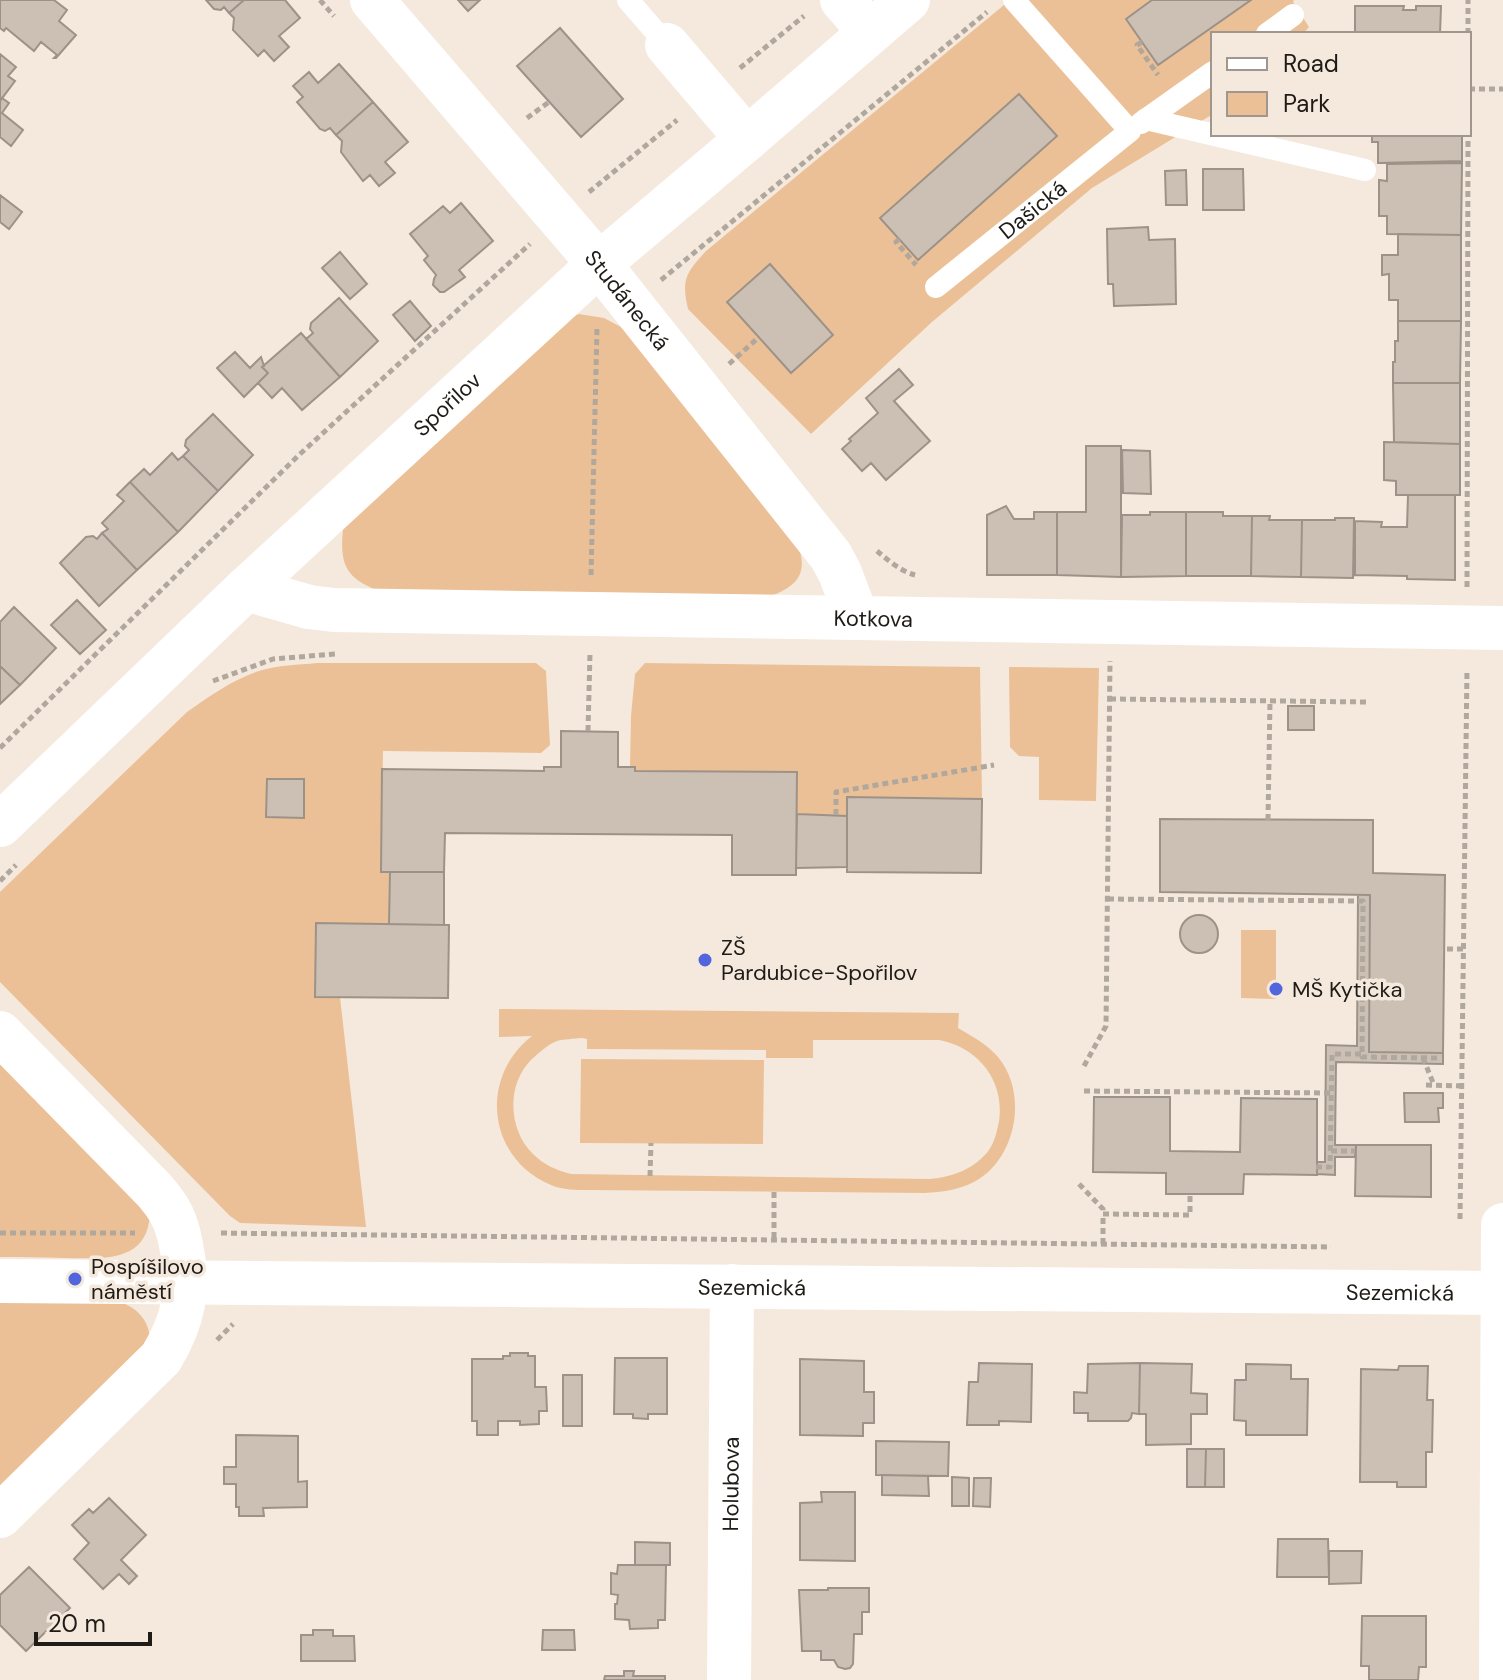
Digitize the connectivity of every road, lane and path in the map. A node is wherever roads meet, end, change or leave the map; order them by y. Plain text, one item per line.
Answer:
1 (372, 0) edge
2 (628, 0) edge
3 (842, 0) edge
4 (908, 0) edge
5 (1014, 0) edge
6 (1468, 0) edge
7 (989, 10) dead end
8 (1293, 15) dead end
9 (870, 32) junction
10 (1270, 32) edge
11 (1468, 32) edge
12 (1142, 42) dead end
13 (667, 45) joint
14 (1211, 73) edge
15 (1471, 89) edge
16 (1503, 89) edge
17 (1175, 99) junction
18 (549, 102) dead end
19 (525, 119) dead end
20 (1138, 125) junction
21 (1468, 136) edge
22 (747, 139) junction
23 (1365, 170) dead end
24 (558, 218) junction
25 (599, 264) junction
26 (657, 283) dead end
27 (936, 287) dead end
28 (597, 327) dead end
29 (758, 338) dead end
30 (725, 366) dead end
31 (246, 589) junction
32 (591, 614) junction
33 (857, 618) junction
34 (1485, 628) edge
35 (335, 654) dead end
36 (1096, 661) dead end
37 (204, 688) dead end
38 (1110, 699) junction
39 (1270, 701) junction
40 (1367, 702) dead end
41 (588, 731) dead end
42 (0, 748) edge
43 (994, 765) dead end
44 (836, 815) dead end
45 (1268, 820) dead end
46 (11, 842) edge
47 (0, 881) edge
48 (1108, 899) junction
49 (1447, 949) dead end
50 (1464, 949) junction
51 (0, 1033) edge
52 (1362, 1054) junction
53 (1423, 1058) junction
54 (1437, 1058) dead end
55 (1084, 1066) dead end
56 (1426, 1085) dead end
57 (1434, 1085) junction
58 (1463, 1086) junction
59 (1084, 1091) dead end
60 (1331, 1093) junction
61 (651, 1143) dead end
62 (1331, 1151) junction
63 (1355, 1151) dead end
64 (1316, 1167) dead end
65 (650, 1176) dead end
66 (1079, 1184) dead end
67 (774, 1192) dead end
68 (1190, 1194) dead end
69 (1103, 1214) junction
70 (1503, 1225) edge
71 (0, 1233) edge
72 (179, 1233) junction
73 (1460, 1233) dead end
74 (774, 1240) junction
75 (1103, 1244) junction
76 (1336, 1247) dead end
77 (0, 1281) edge
78 (186, 1282) junction
79 (732, 1286) junction
80 (1503, 1293) edge
81 (0, 1516) edge
82 (729, 1680) edge
83 (1501, 1680) edge

1 - 24 street, Studánecká
2 - 13 lane
3 - 9 street
4 - 9 street, Spořilov
5 - 20 lane
6 - 11 path
7 - 26 path
8 - 10 lane
9 - 22 street, Spořilov
12 - 17 path
13 - 22 street
14 - 17 lane, Dašická
15 - 16 path
17 - 20 lane, Dašická
18 - 19 path
20 - 23 lane
20 - 27 lane, Dašická
21 - 34 path
22 - 25 street, Spořilov
24 - 25 street, Studánecká
24 - 42 path
25 - 31 street, Spořilov
25 - 33 street, Studánecká
28 - 32 path
29 - 30 path
31 - 32 street, Kotkova
31 - 46 street, Spořilov
32 - 33 street, Kotkova
32 - 41 path
33 - 34 street, Kotkova
34 - 50 path
35 - 37 path
36 - 38 path
38 - 39 path
38 - 48 path
39 - 40 path
39 - 45 path
43 - 44 path
46 - 47 path
48 - 52 path
48 - 55 path
49 - 50 path
50 - 58 path
51 - 72 street
52 - 53 path
52 - 60 path
53 - 54 path
53 - 57 path
56 - 57 path
57 - 58 path
58 - 73 path
59 - 60 path
60 - 62 path
61 - 65 path
62 - 63 path
62 - 64 path
66 - 69 path
67 - 74 path
68 - 69 path
69 - 75 path
70 - 80 street
71 - 72 path
72 - 74 path
72 - 78 street
74 - 75 path
75 - 76 path
77 - 78 street, Sezemická
78 - 79 street, Sezemická
78 - 81 street
79 - 80 street, Sezemická
79 - 82 street, Holubova
80 - 83 street

